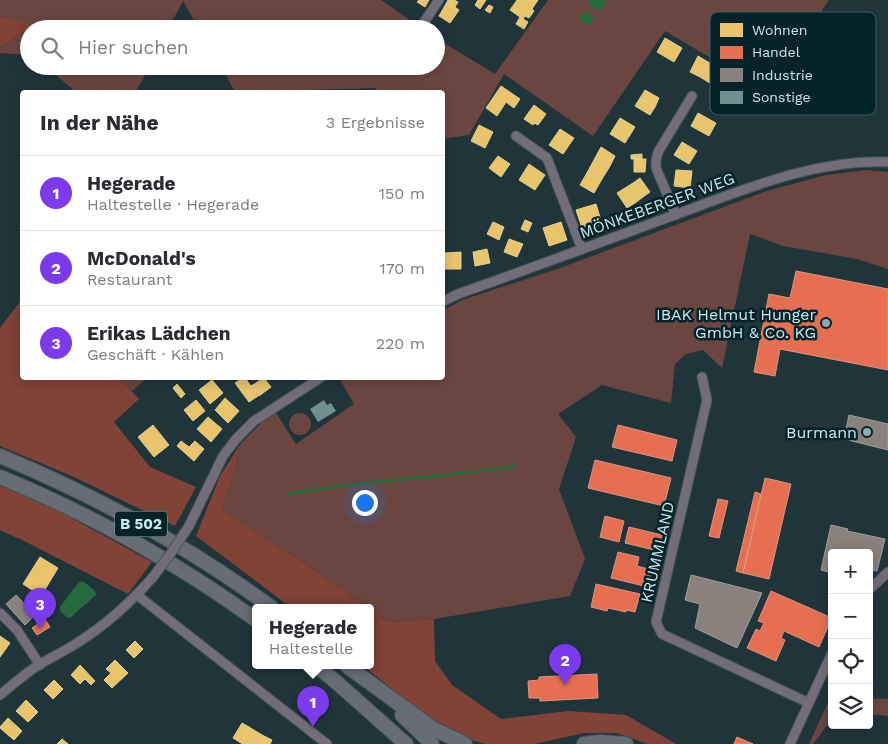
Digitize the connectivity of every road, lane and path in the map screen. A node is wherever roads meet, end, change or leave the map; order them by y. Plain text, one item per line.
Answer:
1 (439, 0) edge
2 (425, 20) edge
3 (692, 96) dead end
4 (516, 136) dead end
5 (888, 162) edge
6 (676, 215) junction
7 (582, 249) junction
8 (445, 300) edge
9 (702, 377) dead end
10 (315, 380) edge
11 (0, 456) edge
12 (0, 477) edge
13 (888, 572) edge
14 (873, 586) edge
15 (137, 595) junction
16 (266, 604) edge
17 (0, 613) edge
18 (252, 617) edge
19 (828, 662) edge
20 (40, 665) junction
21 (321, 669) edge
22 (351, 669) edge
23 (351, 669) edge
24 (0, 695) edge
25 (809, 703) junction
26 (326, 743) edge
27 (406, 744) edge
28 (432, 744) edge
29 (466, 744) edge
30 (584, 744) edge
31 (626, 744) edge
32 (790, 744) edge

1 - 2 street
3 - 6 street
4 - 7 street
5 - 6 street, MÖNKEBERGER WEG
6 - 7 street, MÖNKEBERGER WEG
7 - 8 street, MÖNKEBERGER WEG
9 - 25 street, KRUMMLAND
10 - 15 street, bridge
11 - 16 highway, B 502
12 - 18 highway, B 502
13 - 14 street
15 - 20 street
15 - 26 street
17 - 20 street
19 - 25 street
20 - 24 street
21 - 27 highway
22 - 28 highway
23 - 29 highway
25 - 32 street
30 - 31 highway

